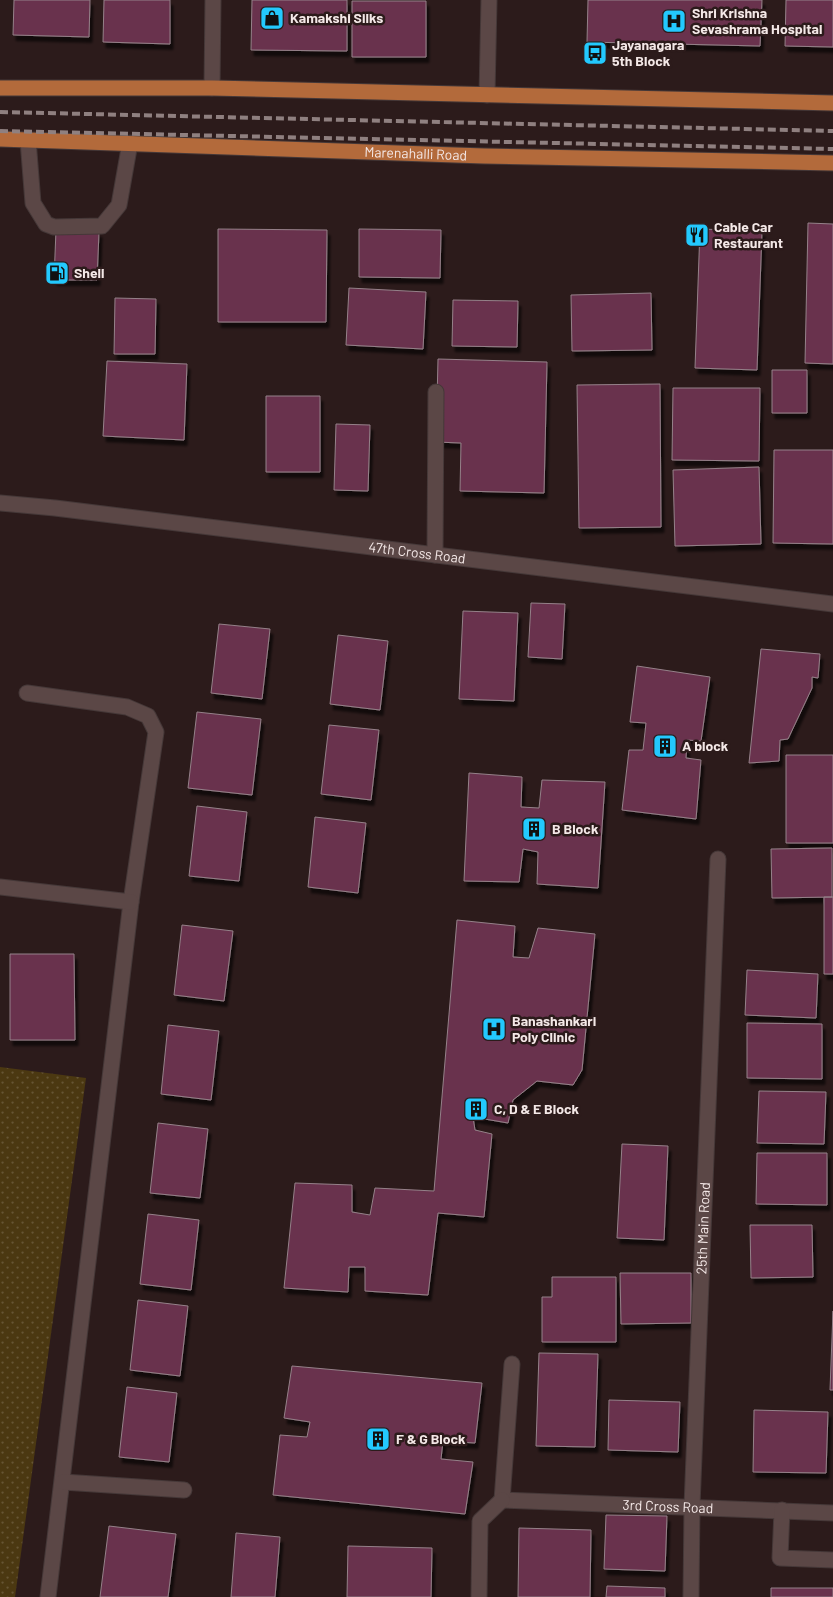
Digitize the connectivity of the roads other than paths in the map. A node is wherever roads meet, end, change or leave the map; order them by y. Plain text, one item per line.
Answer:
1 (213, 0) edge
2 (489, 0) edge
3 (0, 88) edge
4 (212, 88) junction
5 (487, 95) junction
6 (833, 103) edge
7 (0, 139) edge
8 (28, 140) junction
9 (130, 143) junction
10 (833, 163) edge
11 (436, 392) dead end
12 (0, 503) edge
13 (435, 555) junction
14 (833, 604) edge
15 (27, 693) dead end
16 (718, 859) dead end
17 (0, 887) edge
18 (131, 902) junction
19 (512, 1364) dead end
20 (63, 1482) junction
21 (184, 1490) dead end
22 (502, 1500) junction
23 (692, 1506) junction
24 (782, 1510) junction
25 (833, 1513) edge
26 (833, 1560) edge
27 (48, 1597) edge
28 (479, 1597) edge
29 (691, 1597) edge

1 - 4 street
2 - 5 street
3 - 4 main road
4 - 5 main road
5 - 6 main road
7 - 8 main road, Marenahalli Road
8 - 9 main road, Marenahalli Road
8 - 9 street
9 - 10 main road, Marenahalli Road
11 - 13 street
12 - 13 street, 47th Cross Road
13 - 14 street, 47th Cross Road
15 - 18 street
16 - 23 street, 25th Main Road
17 - 18 street
18 - 20 street
19 - 22 street
20 - 21 street
20 - 27 street
22 - 23 street, 3rd Cross Road
22 - 28 street
23 - 24 street, 3rd Cross Road
23 - 29 street, 25th Main Road
24 - 25 street, 3rd Cross Road
24 - 26 street

